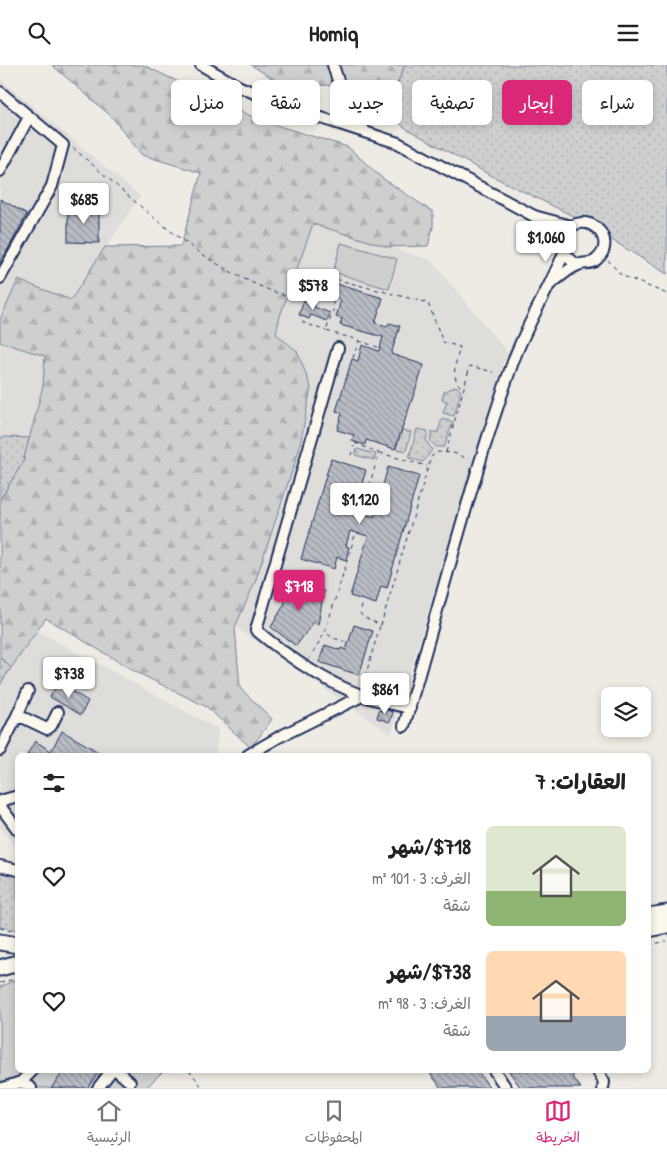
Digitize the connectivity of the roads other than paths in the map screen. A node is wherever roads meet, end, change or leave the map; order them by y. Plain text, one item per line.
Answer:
1 (201, 65) edge
2 (333, 65) edge
3 (0, 92) edge
4 (30, 117) junction
5 (364, 130) junction
6 (0, 171) edge
7 (534, 216) junction
8 (571, 226) junction
9 (563, 239) junction
10 (564, 253) junction
11 (578, 265) junction
12 (0, 278) edge
13 (551, 283) junction
14 (338, 348) dead end
15 (28, 691) dead end
16 (362, 691) junction
17 (410, 708) junction
18 (58, 712) dead end
19 (16, 718) junction
20 (404, 726) dead end
21 (0, 750) edge
22 (251, 753) edge
23 (15, 797) edge
24 (0, 801) edge
25 (0, 806) edge
26 (15, 826) edge
27 (0, 866) edge
28 (15, 869) edge
29 (667, 913) edge
30 (651, 917) edge
31 (667, 925) edge
32 (651, 929) edge
33 (15, 939) edge
34 (0, 942) edge
35 (15, 964) edge
36 (0, 968) edge
37 (30, 1073) edge
38 (110, 1073) edge
39 (120, 1073) edge
40 (496, 1073) edge
41 (599, 1073) edge
42 (21, 1082) junction
43 (130, 1082) dead end
44 (100, 1087) edge
45 (3, 1088) edge
46 (30, 1088) edge
47 (506, 1088) edge
48 (603, 1088) edge

1 - 5 street
2 - 5 street
3 - 4 street
4 - 6 street
4 - 12 street
5 - 7 street
7 - 8 street
7 - 9 street
8 - 9 street
8 - 11 street
9 - 10 street
10 - 11 street
10 - 13 street
11 - 13 street
13 - 17 street
14 - 16 street
15 - 19 street
16 - 17 street
16 - 22 street
17 - 20 street
18 - 19 street
19 - 21 street
23 - 24 street
25 - 26 street
27 - 28 street
29 - 30 highway
31 - 32 highway
33 - 34 highway
35 - 36 highway
37 - 42 street
38 - 44 street
39 - 43 street
40 - 47 street
41 - 48 street
42 - 45 street
42 - 46 street

